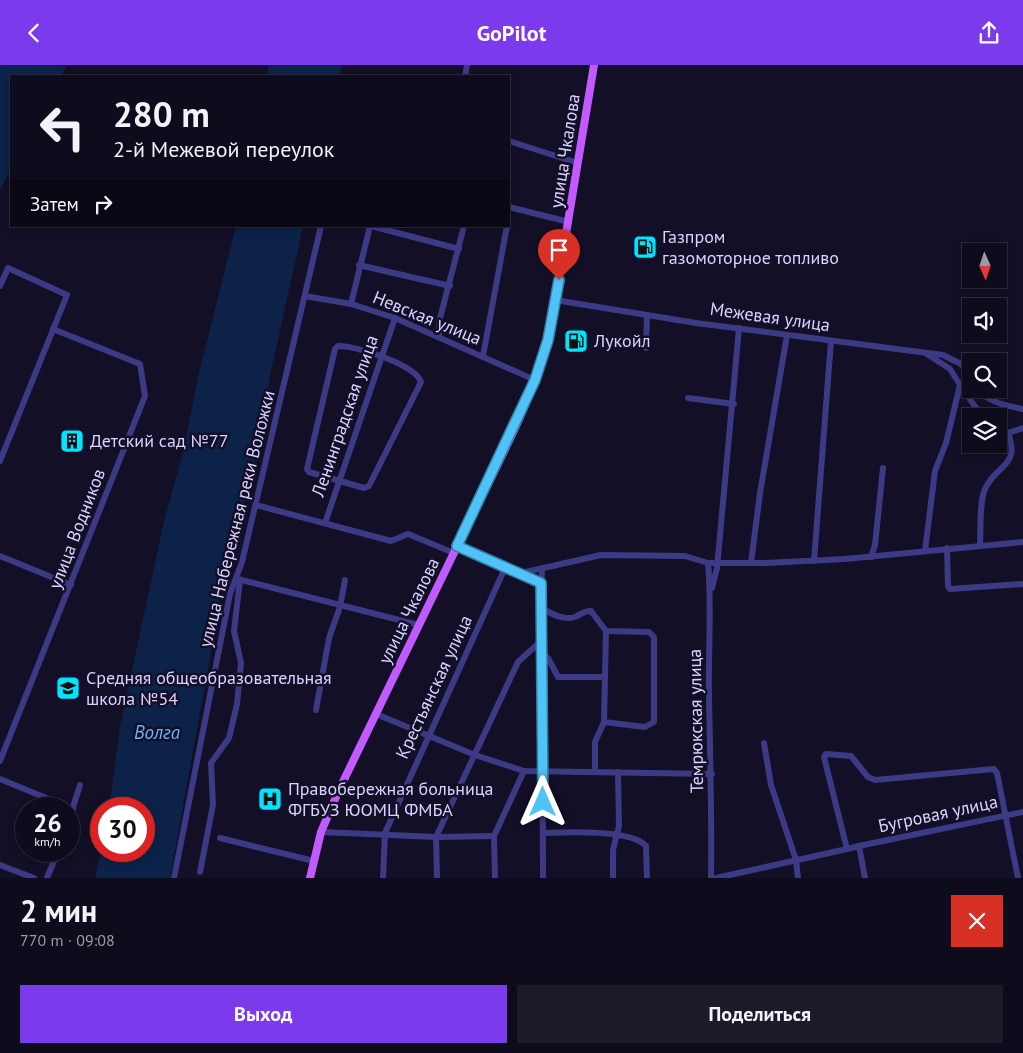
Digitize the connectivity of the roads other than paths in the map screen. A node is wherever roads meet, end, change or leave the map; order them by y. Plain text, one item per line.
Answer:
1 (594, 65) edge
2 (510, 141) edge
3 (578, 163) junction
4 (510, 207) edge
5 (569, 222) junction
6 (321, 227) edge
7 (370, 227) edge
8 (374, 227) edge
9 (464, 227) edge
10 (507, 227) edge
11 (459, 249) junction
12 (359, 265) junction
13 (0, 286) edge
14 (450, 287) junction
15 (305, 296) junction
16 (556, 300) junction
17 (351, 304) junction
18 (647, 315) junction
19 (395, 318) junction
20 (739, 328) junction
21 (54, 329) junction
22 (787, 335) junction
23 (439, 336) junction
24 (831, 341) junction
25 (646, 348) dead end
26 (925, 353) junction
27 (483, 356) junction
28 (383, 357) junction
29 (962, 365) edge
30 (535, 380) junction
31 (960, 385) junction
32 (688, 398) dead end
33 (988, 398) edge
34 (734, 404) junction
35 (976, 408) edge
36 (1023, 409) edge
37 (1023, 428) edge
38 (1008, 433) joint
39 (0, 461) edge
40 (883, 468) dead end
41 (339, 481) junction
42 (256, 505) junction
43 (324, 523) junction
44 (1023, 542) edge
45 (980, 545) junction
46 (947, 548) junction
47 (455, 549) junction
48 (925, 551) junction
49 (0, 556) edge
50 (871, 557) junction
51 (814, 561) junction
52 (718, 562) junction
53 (708, 563) junction
54 (751, 563) junction
55 (505, 568) junction
56 (542, 569) junction
57 (521, 573) junction
58 (239, 579) junction
59 (345, 580) dead end
60 (541, 583) junction
61 (1023, 584) edge
62 (71, 585) junction
63 (710, 592) junction
64 (340, 607) junction
65 (540, 607) junction
66 (418, 625) junction
67 (606, 631) junction
68 (542, 639) junction
69 (543, 653) junction
70 (604, 677) junction
71 (316, 709) dead end
72 (376, 714) junction
73 (604, 722) junction
74 (428, 735) junction
75 (764, 743) dead end
76 (475, 755) junction
77 (0, 761) edge
78 (524, 771) junction
79 (543, 772) junction
80 (595, 772) junction
81 (618, 772) junction
82 (712, 774) junction
83 (0, 779) edge
84 (80, 785) dead end
85 (44, 797) edge
86 (76, 797) edge
87 (1023, 812) edge
88 (1005, 815) junction
89 (321, 832) junction
90 (385, 833) junction
91 (543, 833) junction
92 (617, 835) junction
93 (494, 836) junction
94 (436, 837) junction
95 (220, 838) dead end
96 (859, 846) junction
97 (846, 849) junction
98 (796, 860) junction
99 (314, 861) junction
100 (54, 862) edge
101 (0, 865) edge
102 (200, 872) dead end
103 (34, 878) edge
104 (47, 878) edge
105 (174, 878) edge
106 (310, 878) edge
107 (383, 878) edge
108 (437, 878) edge
109 (495, 878) edge
110 (543, 878) edge
111 (612, 878) edge
112 (647, 878) edge
113 (712, 878) edge
114 (716, 878) edge
115 (798, 878) edge
116 (865, 878) edge
117 (1018, 878) edge

1 - 3 main road, улица Чкалова
2 - 3 street
3 - 5 main road, улица Чкалова
4 - 5 street
5 - 16 main road, улица Чкалова
6 - 15 street, улица Набережная реки Воложки
7 - 12 street
8 - 11 street
9 - 11 street
10 - 27 street
11 - 14 street
12 - 14 street
12 - 17 street
13 - 21 street
14 - 23 street
15 - 17 street, Невская улица
15 - 42 street, улица Набережная реки Воложки
16 - 18 street, Межевая улица
16 - 30 main road, улица Чкалова
17 - 19 street, Невская улица
18 - 20 street, Межевая улица
18 - 25 street
19 - 23 street, Невская улица
19 - 28 street, Ленинградская улица
20 - 22 street, Межевая улица
20 - 34 street
21 - 39 street
21 - 62 street, улица Водников
22 - 24 street, Межевая улица
22 - 54 street
23 - 27 street, Невская улица
24 - 26 street, Межевая улица
24 - 51 street
26 - 29 street, Межевая улица
26 - 31 street
27 - 30 street, Невская улица
28 - 41 street, Ленинградская улица
28 - 41 street
28 - 41 street
30 - 47 main road, улица Чкалова
31 - 35 street
31 - 48 street
32 - 34 street
33 - 36 street
34 - 52 street
37 - 38 street
38 - 45 street
40 - 50 street
41 - 43 street, Ленинградская улица
42 - 43 street
42 - 58 street, улица Набережная реки Воложки
43 - 47 street
44 - 45 street
45 - 46 street
46 - 48 street
46 - 61 street
47 - 55 street
47 - 66 main road, улица Чкалова
48 - 50 street
49 - 62 street
50 - 51 street
51 - 54 street
52 - 53 street
52 - 54 street
52 - 63 street
53 - 56 street
53 - 63 street, Темрюкская улица
55 - 57 street
55 - 74 street, Крестьянская улица
56 - 57 street
56 - 60 street
57 - 60 street
58 - 64 street
58 - 102 street
58 - 105 street, улица Набережная реки Воложки
59 - 64 street
60 - 65 street
62 - 77 street, улица Водников
63 - 82 street, Темрюкская улица
64 - 66 street
64 - 71 street
65 - 67 street
65 - 68 street
66 - 72 main road, улица Чкалова
67 - 70 street
67 - 73 street
68 - 69 street
68 - 76 street
69 - 70 street
69 - 79 street
70 - 73 street
72 - 74 street
72 - 89 main road, улица Чкалова
73 - 80 street
74 - 76 street
74 - 90 street, Крестьянская улица
75 - 98 street
76 - 78 street
76 - 94 street
78 - 79 street
78 - 93 street
79 - 80 street
79 - 91 street
80 - 81 street
81 - 82 street
81 - 92 street
82 - 113 street, Темрюкская улица
83 - 85 street
84 - 86 street
87 - 88 street, Бугровая улица
88 - 96 street, Бугровая улица
88 - 97 street
88 - 117 street
89 - 90 street
89 - 99 main road, улица Чкалова
90 - 94 street
90 - 107 street, Крестьянская улица
91 - 92 street
91 - 110 street
92 - 111 street
92 - 112 street
93 - 94 street
93 - 109 street
94 - 108 street
95 - 99 street
96 - 97 street, Бугровая улица
96 - 116 street
97 - 98 street
98 - 114 street
98 - 115 street
99 - 106 main road, улица Чкалова
100 - 104 street
101 - 103 street

